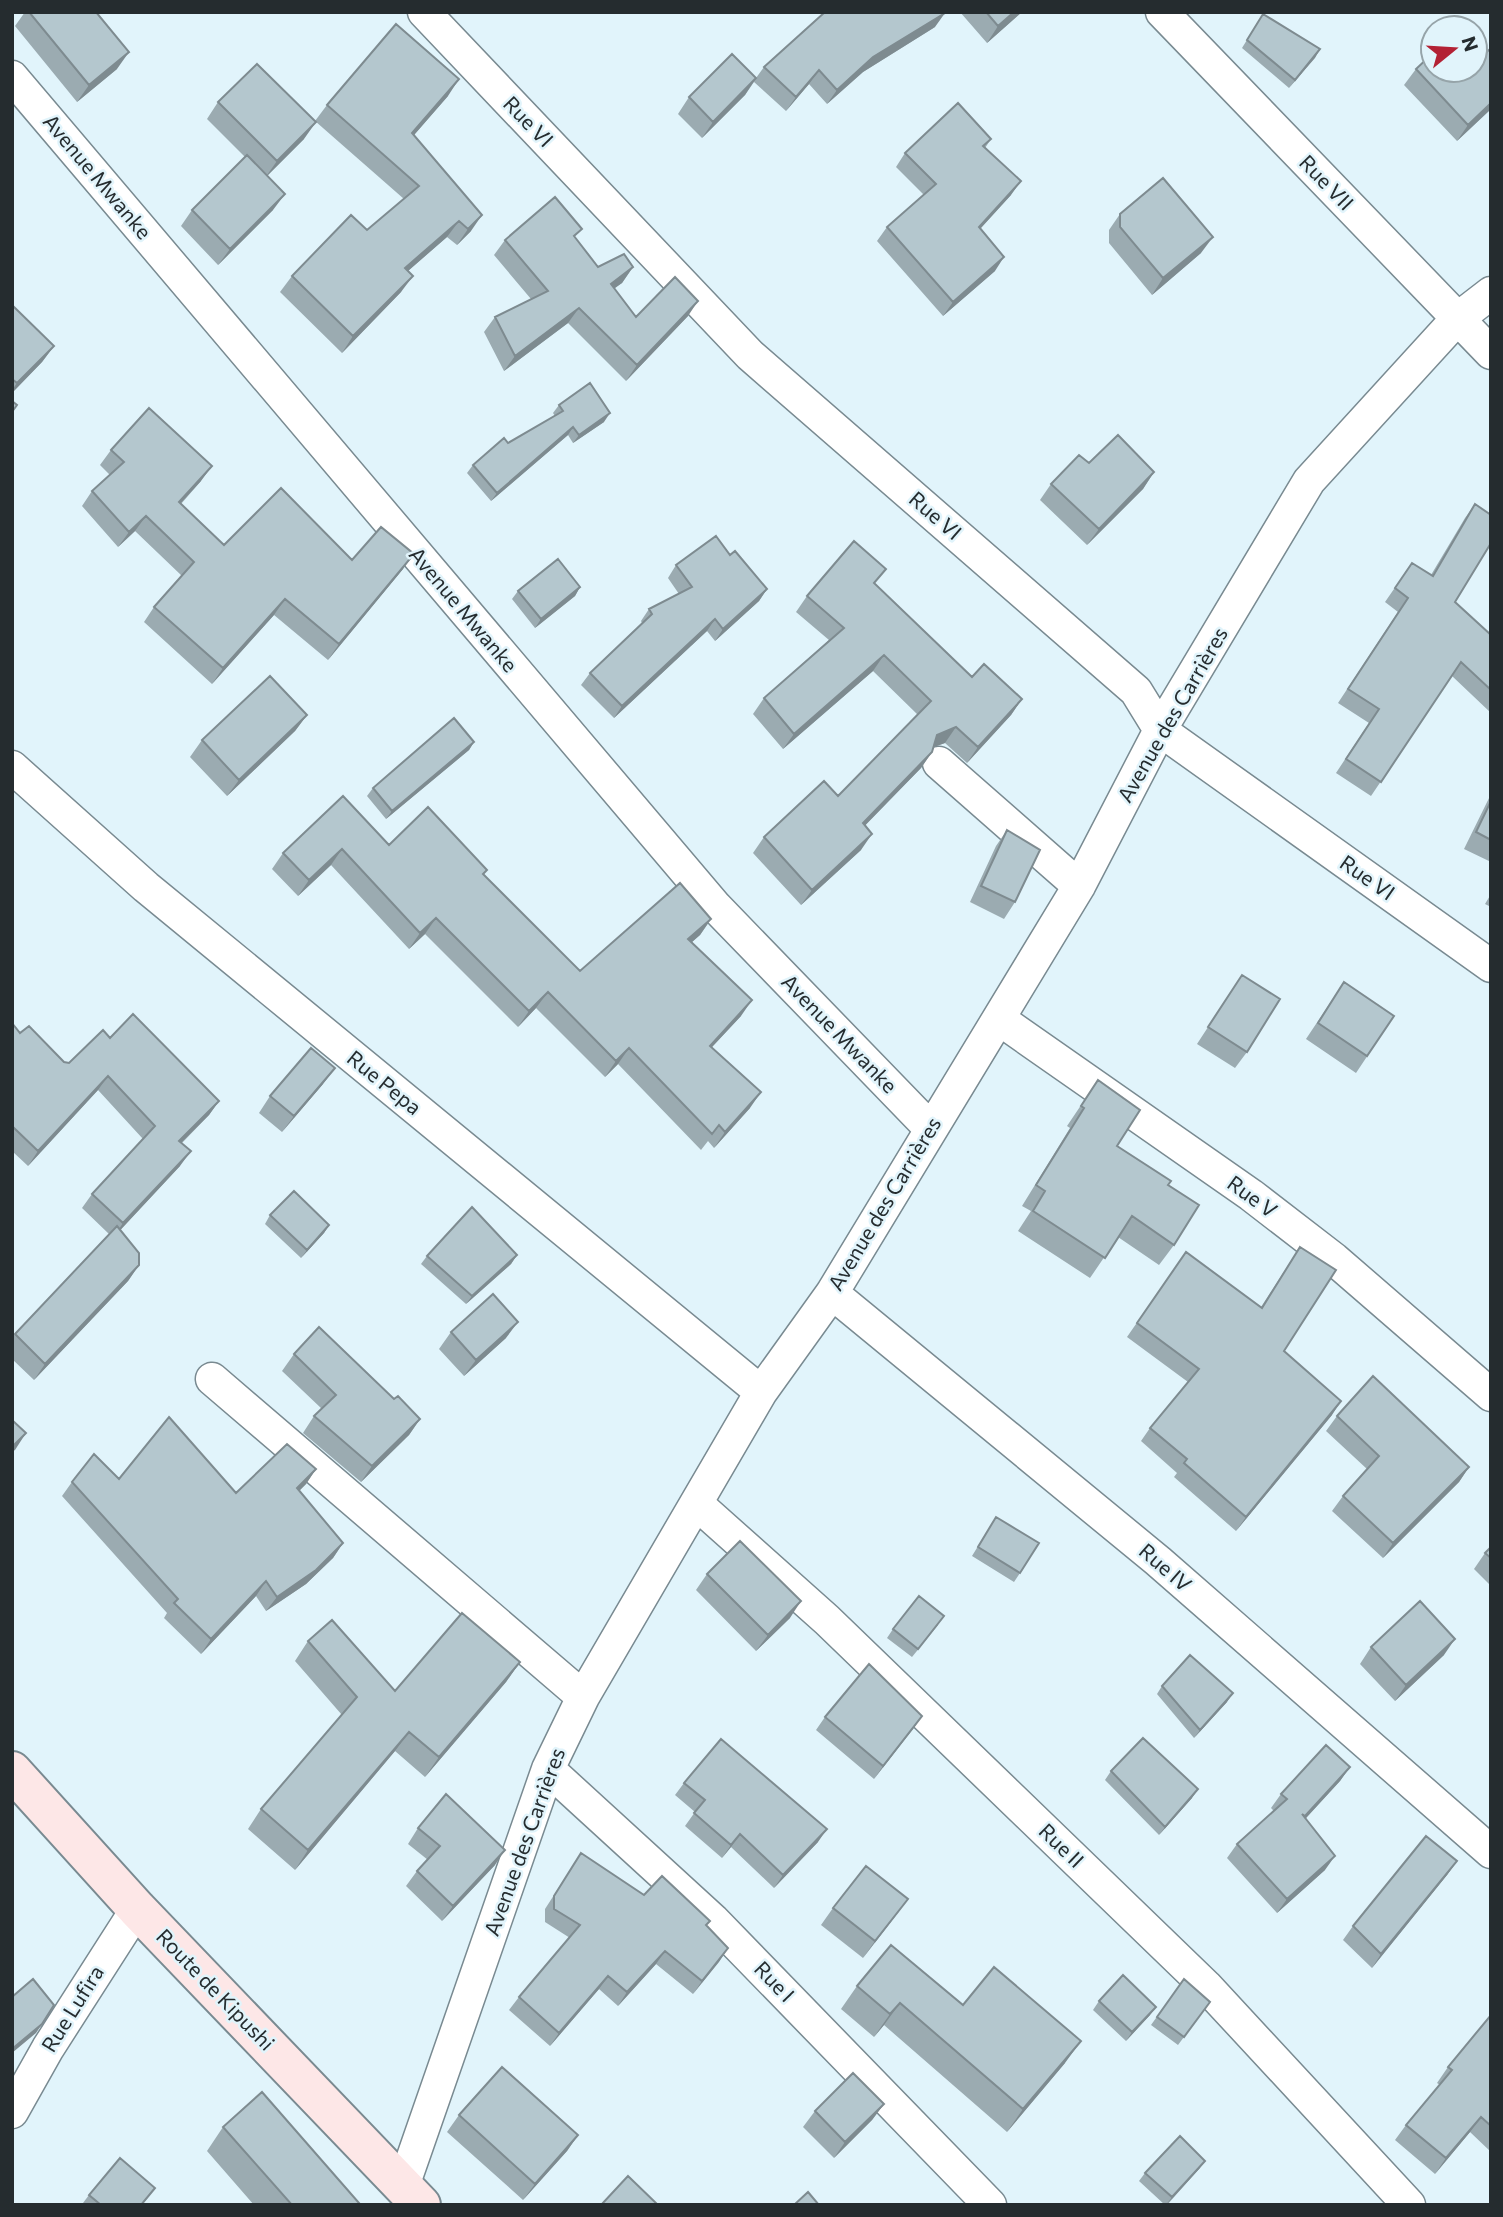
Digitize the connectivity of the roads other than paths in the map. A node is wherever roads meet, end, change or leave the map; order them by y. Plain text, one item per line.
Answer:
1 (424, 12) edge
2 (1163, 12) edge
3 (12, 77) edge
4 (1491, 292) edge
5 (1456, 320) junction
6 (1491, 353) edge
7 (1160, 730) junction
8 (939, 763) dead end
9 (12, 768) edge
10 (1079, 886) junction
11 (1491, 966) edge
12 (999, 1019) junction
13 (930, 1128) junction
14 (832, 1293) junction
15 (212, 1379) dead end
16 (761, 1392) junction
17 (1491, 1395) edge
18 (697, 1504) junction
19 (583, 1698) junction
20 (548, 1769) junction
21 (12, 1771) edge
22 (1491, 1852) edge
23 (137, 1909) junction
24 (12, 2112) edge
25 (412, 2195) edge
26 (990, 2205) edge
27 (1409, 2205) edge

1 - 7 street, Rue VI
2 - 5 street, Rue VII
3 - 13 street, Avenue Mwanke
4 - 5 street, Avenue des Carrières
5 - 6 street, Rue VII
5 - 7 street, Avenue des Carrières
7 - 10 street, Avenue des Carrières
7 - 11 street, Rue VI
8 - 10 street
9 - 16 street, Rue Pepa
10 - 12 street, Avenue des Carrières
12 - 13 street, Avenue des Carrières
12 - 17 street, Rue V
13 - 14 street, Avenue des Carrières
14 - 16 street, Avenue des Carrières
14 - 22 street, Rue IV
15 - 19 street
16 - 18 street, Avenue des Carrières
18 - 19 street, Avenue des Carrières
18 - 27 street, Rue II
19 - 20 street, Avenue des Carrières
20 - 25 street, Avenue des Carrières
20 - 26 street, Rue I
21 - 23 main road, Route de Kipushi
23 - 24 street, Rue Lufira
23 - 25 main road, Route de Kipushi

